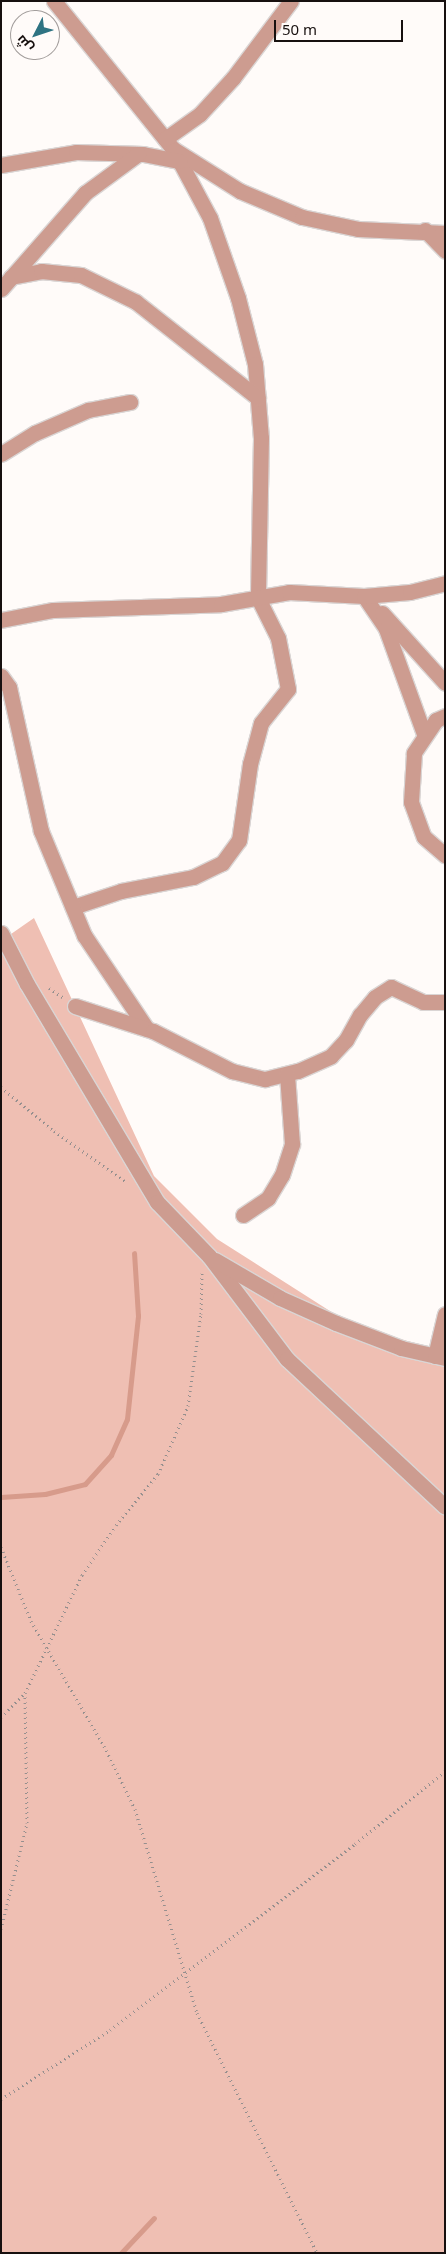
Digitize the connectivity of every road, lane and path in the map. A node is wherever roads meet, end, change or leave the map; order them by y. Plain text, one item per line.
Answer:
1 (54, 1) edge
2 (302, 1) edge
3 (289, 4) edge
4 (172, 150) junction
5 (138, 154) junction
6 (1, 165) edge
7 (425, 230) junction
8 (445, 233) edge
9 (445, 251) edge
10 (11, 277) junction
11 (1, 290) edge
12 (258, 398) junction
13 (130, 402) dead end
14 (1, 454) edge
15 (445, 583) edge
16 (364, 596) junction
17 (258, 598) junction
18 (1, 620) edge
19 (1, 676) edge
20 (445, 683) edge
21 (445, 716) edge
22 (424, 734) junction
23 (445, 854) edge
24 (73, 907) junction
25 (1, 933) edge
26 (445, 1002) edge
27 (75, 1006) dead end
28 (147, 1029) junction
29 (287, 1074) junction
30 (1, 1087) edge
31 (133, 1186) dead end
32 (244, 1215) dead end
33 (206, 1253) junction
34 (445, 1314) edge
35 (440, 1357) edge
36 (445, 1507) edge
37 (1, 1547) edge
38 (47, 1648) junction
39 (25, 1693) junction
40 (1, 1717) edge
41 (445, 1771) edge
42 (1, 1929) edge
43 (186, 1972) junction
44 (1, 2099) edge
45 (317, 2253) edge

1 - 4 street
2 - 3 street
3 - 4 street
4 - 5 street
4 - 7 street
4 - 12 street
5 - 6 street
5 - 10 street
7 - 8 street
7 - 9 street
10 - 11 street
10 - 12 street
12 - 17 street
13 - 14 street
15 - 16 street
16 - 17 street
16 - 20 street
16 - 22 street
17 - 18 street
17 - 24 street
19 - 24 street
21 - 22 street
22 - 23 street
24 - 28 street
25 - 33 street
26 - 29 street
27 - 28 street
28 - 29 street
29 - 32 street
30 - 31 path
33 - 35 street
33 - 36 street
33 - 38 path
34 - 35 street
37 - 38 path
38 - 39 path
38 - 43 path
39 - 40 path
39 - 42 path
41 - 43 path
43 - 44 path
43 - 45 path

